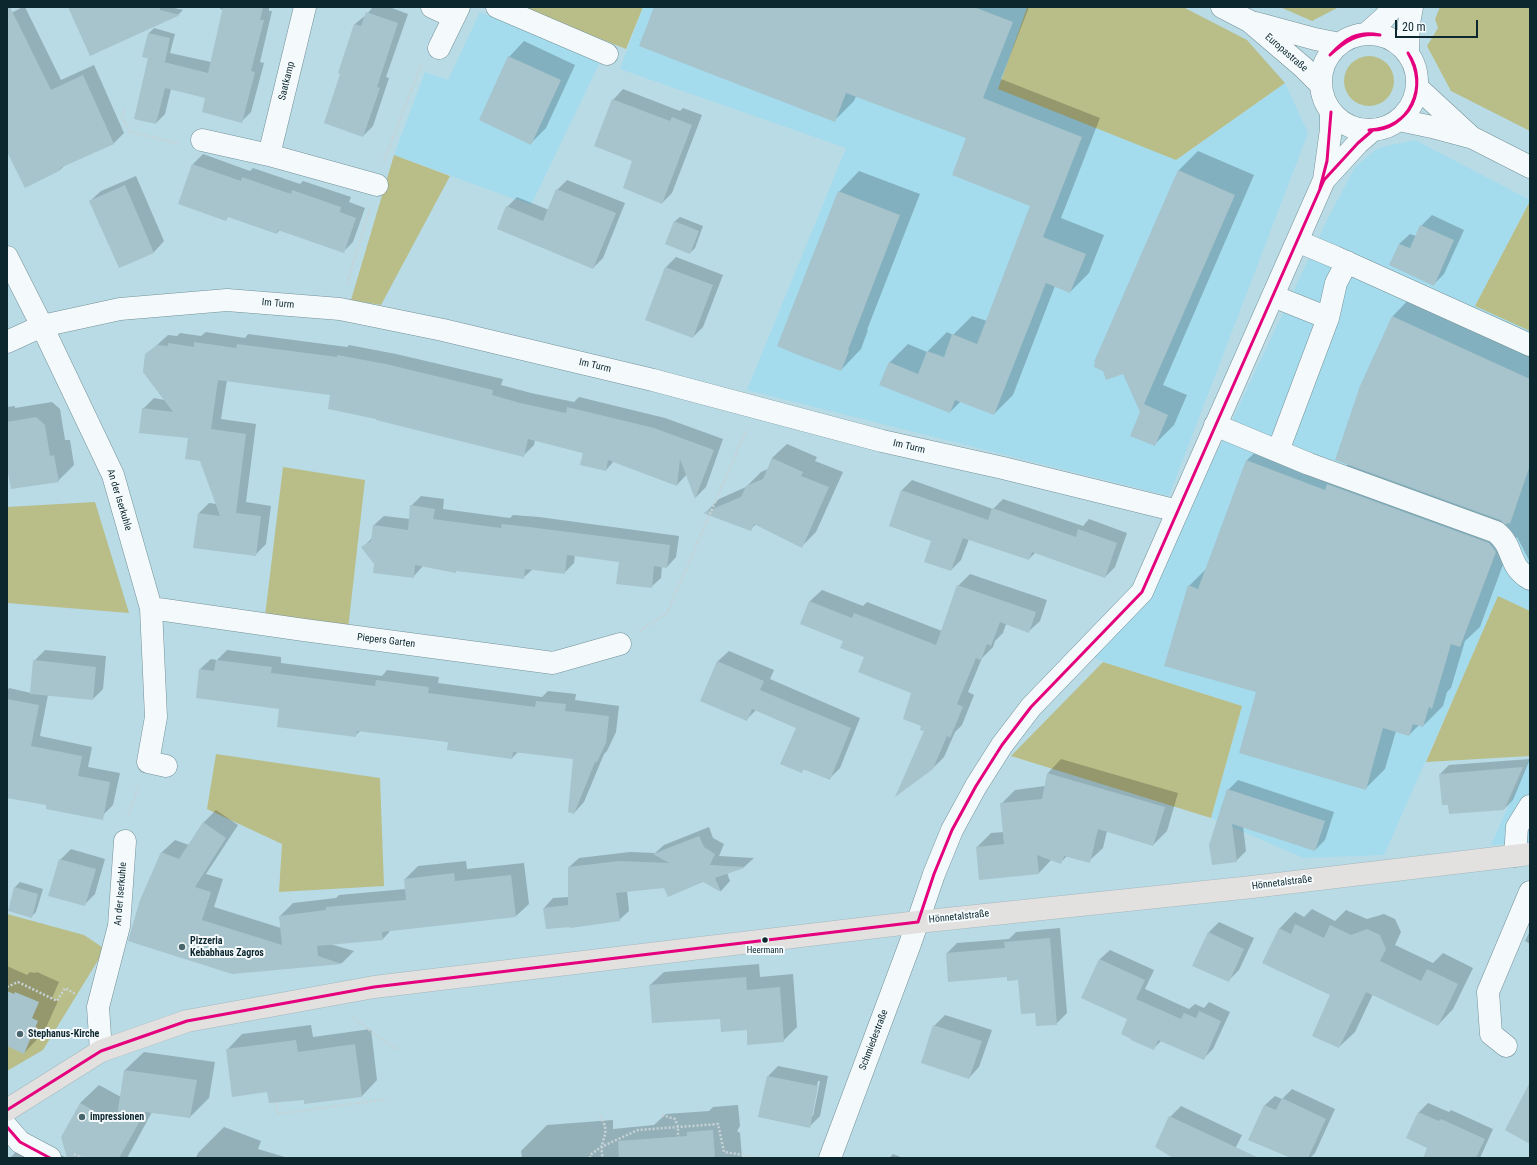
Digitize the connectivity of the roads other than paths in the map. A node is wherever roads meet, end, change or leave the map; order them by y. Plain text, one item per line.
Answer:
1 (305, 7) edge
2 (432, 7) edge
3 (497, 7) edge
4 (1222, 7) edge
5 (1393, 7) edge
6 (1412, 7) edge
7 (457, 12) edge
8 (1249, 22) junction
9 (1366, 34) junction
10 (1340, 44) junction
11 (439, 48) dead end
12 (1408, 52) junction
13 (607, 54) dead end
14 (1321, 85) junction
15 (1418, 88) junction
16 (1331, 112) junction
17 (1399, 120) junction
18 (1373, 130) junction
19 (1473, 138) junction
20 (202, 140) road end
21 (269, 155) junction
22 (1530, 167) edge
23 (1324, 180) junction
24 (377, 185) dead end
25 (1297, 241) junction
26 (7, 257) edge
27 (1347, 262) junction
28 (1273, 296) junction
29 (1328, 318) junction
30 (42, 326) junction
31 (7, 342) edge
32 (1530, 345) edge
33 (1216, 425) junction
34 (1278, 451) junction
35 (1178, 511) junction
36 (1530, 579) edge
37 (151, 608) junction
38 (620, 644) road end
39 (157, 764) road end
40 (1530, 806) edge
41 (125, 841) road end
42 (1522, 855) edge
43 (1530, 892) edge
44 (918, 922) junction
45 (1506, 1046) dead end
46 (101, 1051) junction
47 (7, 1110) edge
48 (7, 1127) edge
49 (61, 1155) edge
50 (830, 1158) edge

1 - 21 street, Saatkamp
2 - 7 street
3 - 13 street
4 - 8 street, Europastraße
5 - 9 street
6 - 12 street
7 - 11 street
8 - 10 street, Europastraße
8 - 14 street, Europastraße
9 - 10 street, Europastraße
9 - 12 street, Europastraße
10 - 14 street, Europastraße
12 - 15 street, Europastraße
14 - 16 street, Europastraße
15 - 17 street, Europastraße
15 - 19 street
16 - 18 street, Europastraße
16 - 23 street
17 - 18 street, Europastraße
17 - 19 street
18 - 23 street
19 - 22 street
20 - 21 street
21 - 24 street
23 - 25 street, Schmiedestraße
25 - 27 street
25 - 28 street, Schmiedestraße
26 - 30 street, An der Iserkuhle
27 - 29 street
27 - 32 street
28 - 29 street
28 - 33 street, Schmiedestraße
29 - 34 street
30 - 31 street, Im Turm
30 - 35 street, Im Turm
30 - 37 street, An der Iserkuhle
33 - 34 street
33 - 35 street, Schmiedestraße
34 - 36 street
35 - 44 street, Schmiedestraße
37 - 38 street, Piepers Garten
37 - 39 street, An der Iserkuhle
40 - 42 street
41 - 46 street, An der Iserkuhle
42 - 44 main road, Hönnetalstraße
43 - 45 street
44 - 46 main road, Hönnetalstraße
44 - 50 street, Schmiedestraße
46 - 47 main road, Hönnetalstraße
48 - 49 street

